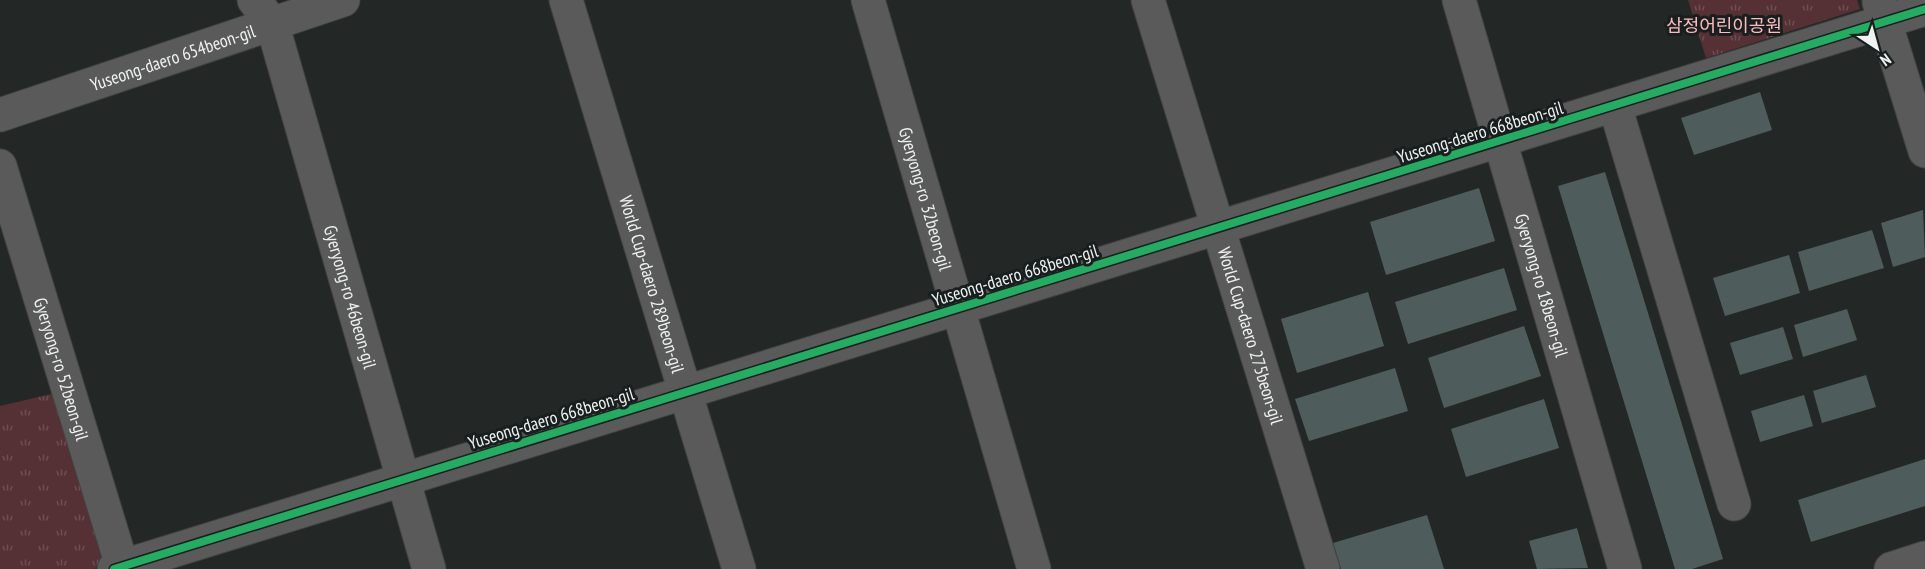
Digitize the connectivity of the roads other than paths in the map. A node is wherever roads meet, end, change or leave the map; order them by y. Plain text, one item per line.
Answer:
1 (343, 0) edge
2 (566, 0) edge
3 (867, 0) edge
4 (1148, 0) edge
5 (1459, 0) edge
6 (1925, 9) edge
7 (1882, 11) edge
8 (263, 12) edge
9 (1614, 105) junction
10 (0, 115) edge
11 (1501, 141) junction
12 (1925, 151) edge
13 (0, 166) edge
14 (1218, 228) junction
15 (958, 308) junction
16 (685, 393) junction
17 (402, 480) junction
18 (1734, 504) dead end
19 (1925, 558) edge
20 (120, 568) edge
21 (429, 569) edge
22 (739, 569) edge
23 (1034, 569) edge
24 (1323, 569) edge
25 (1625, 569) edge
26 (1891, 569) edge

1 - 8 street, Yuseong-daero 654beon-gil
2 - 16 street, World Cup-daero 289beon-gil
3 - 15 street, Gyeryong-ro 32beon-gil
4 - 14 street, World Cup-daero 275beon-gil
5 - 11 street, Gyeryong-ro 18beon-gil
6 - 7 street, Yuseong-daero 668beon-gil
7 - 9 street, Yuseong-daero 668beon-gil
7 - 12 street
8 - 10 street, Yuseong-daero 654beon-gil
8 - 17 street, Gyeryong-ro 46beon-gil
9 - 11 street, Yuseong-daero 668beon-gil
9 - 18 street
11 - 14 street, Yuseong-daero 668beon-gil
11 - 25 street, Gyeryong-ro 18beon-gil
13 - 20 street, Gyeryong-ro 52beon-gil
14 - 15 street, Yuseong-daero 668beon-gil
14 - 24 street, World Cup-daero 275beon-gil
15 - 16 street, Yuseong-daero 668beon-gil
15 - 23 street, Gyeryong-ro 32beon-gil
16 - 17 street, Yuseong-daero 668beon-gil
16 - 22 street, World Cup-daero 289beon-gil
17 - 20 street, Yuseong-daero 668beon-gil
17 - 21 street, Gyeryong-ro 46beon-gil
19 - 26 street

